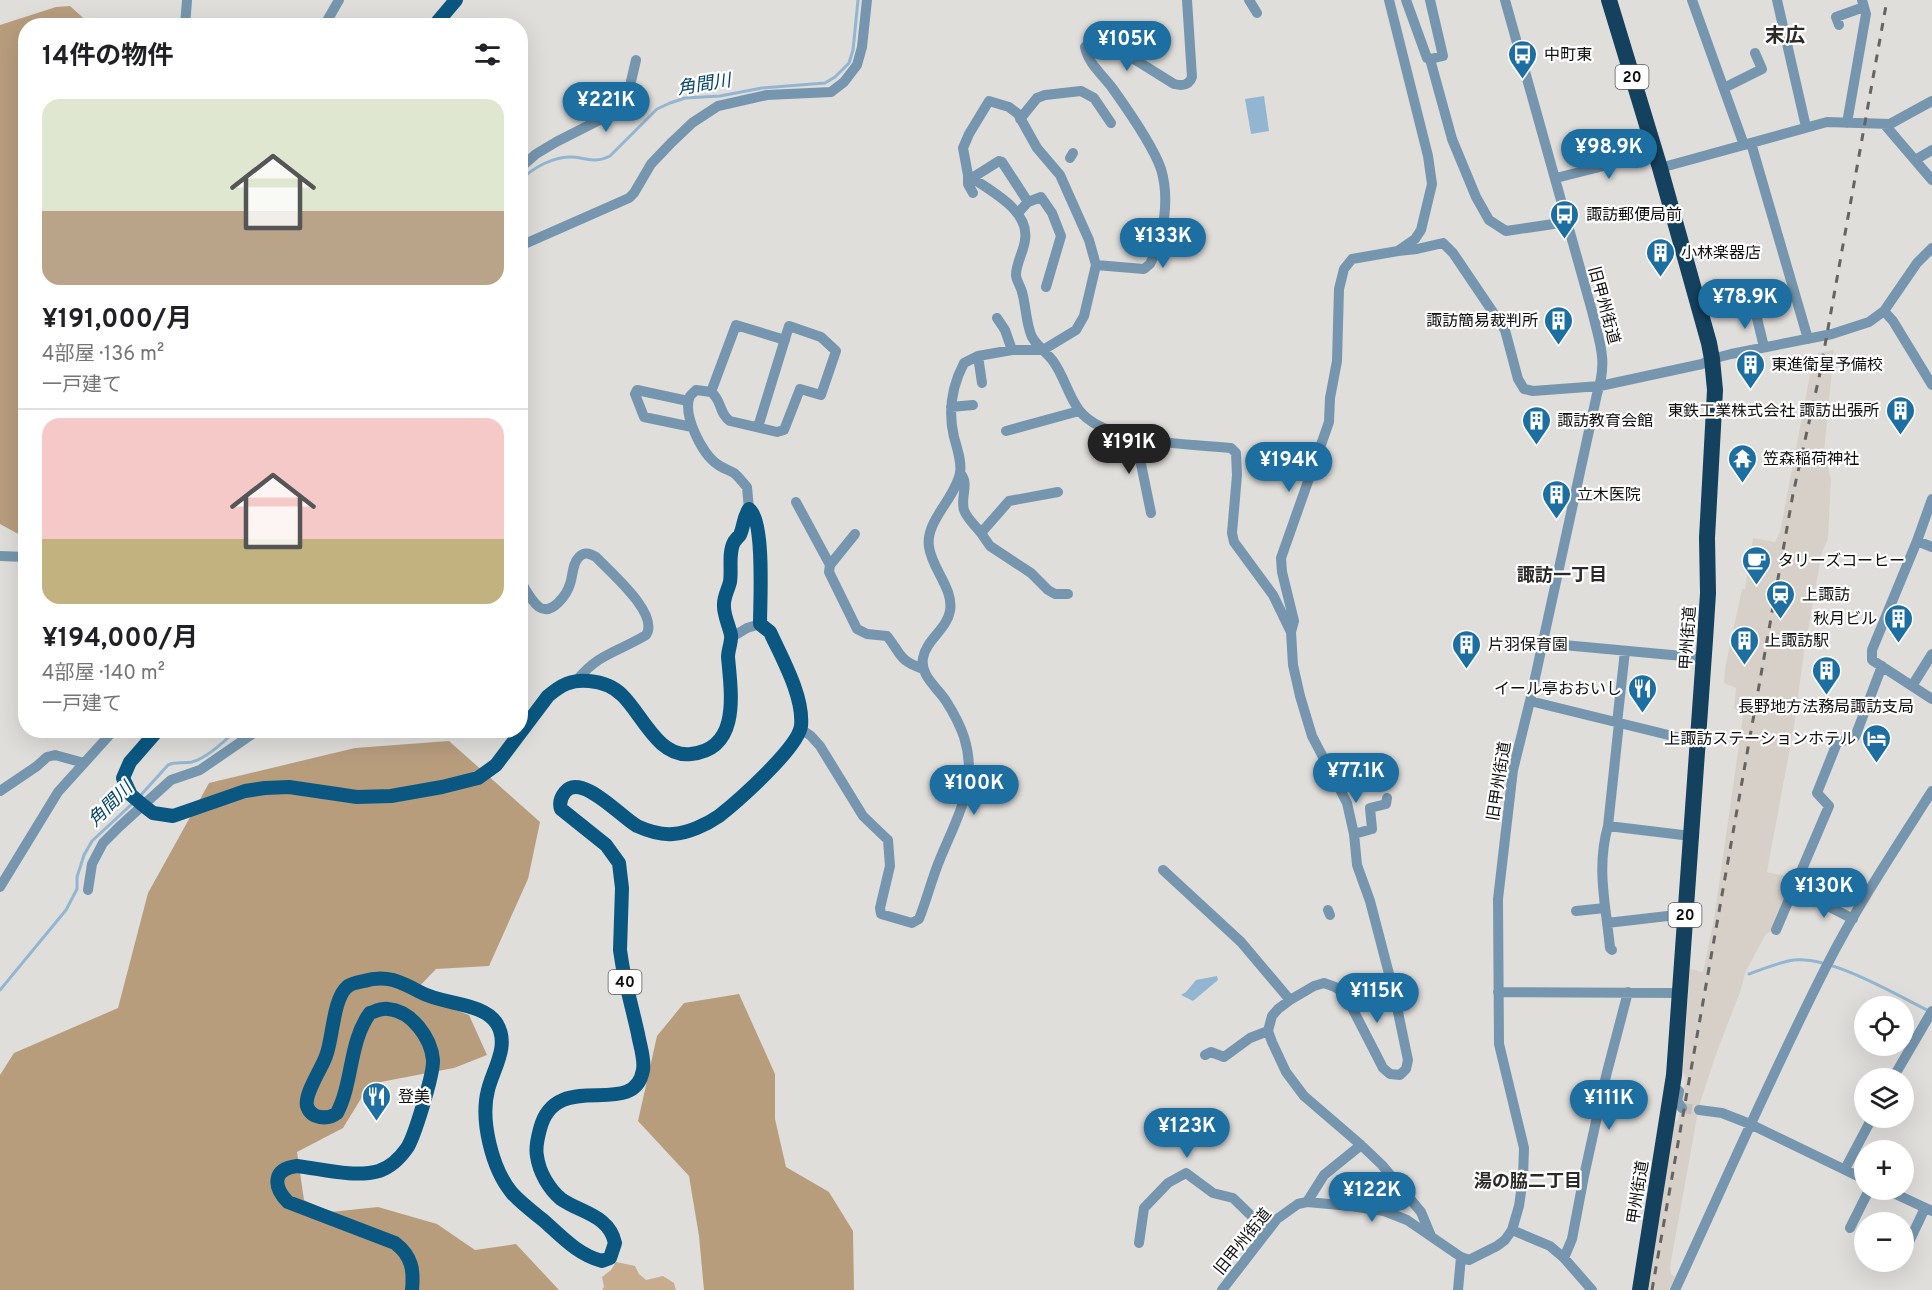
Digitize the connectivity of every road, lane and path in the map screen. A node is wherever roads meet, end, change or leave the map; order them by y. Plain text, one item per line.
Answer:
1 (187, 0) edge
2 (339, 0) edge
3 (456, 0) edge
4 (867, 0) edge
5 (1187, 0) edge
6 (1249, 0) edge
7 (1258, 0) edge
8 (1389, 0) edge
9 (1406, 0) edge
10 (1430, 0) edge
11 (1505, 0) edge
12 (1609, 0) edge
13 (1692, 0) edge
14 (1777, 0) edge
15 (1863, 3) edge
16 (186, 18) edge
17 (329, 18) edge
18 (441, 18) edge
19 (1839, 25) dead end
20 (1755, 53) dead end
21 (1430, 59) junction
22 (636, 60) dead end
23 (1724, 88) junction
24 (1932, 101) edge
25 (1020, 119) junction
26 (1111, 123) dead end
27 (1847, 123) junction
28 (1885, 125) junction
29 (1806, 128) junction
30 (1747, 144) junction
31 (1932, 150) edge
32 (1915, 160) junction
33 (528, 161) edge
34 (1658, 161) junction
35 (970, 176) junction
36 (1556, 178) junction
37 (1932, 180) edge
38 (973, 193) dead end
39 (1028, 202) junction
40 (1018, 213) junction
41 (1567, 222) junction
42 (528, 242) edge
43 (1932, 248) edge
44 (1398, 251) junction
45 (1096, 265) junction
46 (1046, 287) dead end
47 (1754, 306) dead end
48 (1884, 311) junction
49 (997, 318) dead end
50 (1088, 326) dead end
51 (1076, 330) junction
52 (1808, 339) junction
53 (785, 340) junction
54 (1764, 347) junction
55 (1012, 350) junction
56 (1043, 350) junction
57 (978, 356) junction
58 (1712, 359) junction
59 (982, 383) dead end
60 (1932, 385) edge
61 (1600, 386) junction
62 (711, 392) junction
63 (688, 401) junction
64 (973, 405) dead end
65 (951, 407) junction
66 (1079, 411) junction
67 (692, 427) junction
68 (758, 428) junction
69 (1006, 431) dead end
70 (1116, 433) junction
71 (1146, 440) junction
72 (1112, 448) dead end
73 (960, 473) junction
74 (1058, 492) dead end
75 (1932, 499) edge
76 (796, 502) dead end
77 (749, 509) junction
78 (1151, 513) dead end
79 (981, 533) junction
80 (855, 534) dead end
81 (1917, 541) junction
82 (1932, 547) edge
83 (0, 556) edge
84 (18, 557) edge
85 (830, 565) junction
86 (528, 594) edge
87 (1068, 594) dead end
88 (760, 624) junction
89 (1291, 632) junction
90 (732, 637) junction
91 (1542, 644) junction
92 (1625, 651) junction
93 (1932, 654) edge
94 (1704, 658) junction
95 (1882, 666) junction
96 (923, 669) junction
97 (577, 680) junction
98 (1912, 686) junction
99 (1932, 699) edge
100 (1530, 701) junction
101 (528, 723) edge
102 (1618, 723) junction
103 (801, 729) junction
104 (107, 738) edge
105 (151, 738) edge
106 (246, 738) edge
107 (516, 738) edge
108 (1697, 742) junction
109 (84, 763) junction
110 (0, 791) edge
111 (1932, 791) edge
112 (1386, 798) dead end
113 (144, 806) junction
114 (1608, 826) junction
115 (1354, 834) junction
116 (1691, 836) junction
117 (1163, 870) dead end
118 (0, 887) edge
119 (88, 890) dead end
120 (1807, 895) dead end
121 (1605, 908) junction
122 (1576, 911) dead end
123 (1685, 914) junction
124 (1853, 919) junction
125 (1607, 923) junction
126 (1776, 930) dead end
127 (1612, 950) dead end
128 (1498, 992) junction
129 (1628, 992) junction
130 (1680, 993) junction
131 (1290, 1000) junction
132 (1929, 1015) edge
133 (1268, 1031) junction
134 (1205, 1055) dead end
135 (1899, 1068) edge
136 (1674, 1075) junction
137 (1682, 1108) dead end
138 (1699, 1110) tunnel mouth
139 (1750, 1124) junction
140 (1867, 1128) edge
141 (1361, 1145) junction
142 (1845, 1169) junction
143 (1854, 1174) edge
144 (1864, 1200) edge
145 (1909, 1200) edge
146 (1307, 1202) junction
147 (1929, 1209) edge
148 (1850, 1228) dead end
149 (1512, 1230) junction
150 (1267, 1231) junction
151 (1914, 1234) edge
152 (1431, 1236) junction
153 (1139, 1243) dead end
154 (1461, 1257) junction
155 (1564, 1258) junction
156 (412, 1290) edge
157 (1222, 1290) edge
158 (1458, 1290) edge
159 (1592, 1290) edge
160 (1640, 1290) edge
161 (1675, 1290) edge

1 - 16 street
2 - 17 street
3 - 18 main road
4 - 42 street
5 - 45 street
6 - 7 street
8 - 44 street
9 - 21 street
10 - 21 street
11 - 36 street, 旧甲州街道
12 - 34 highway, 甲州街道 / 20
13 - 23 street
14 - 29 street
15 - 19 street
15 - 27 street
20 - 23 street
21 - 41 street
22 - 33 street
23 - 30 street
24 - 28 street
25 - 26 street
25 - 35 street
25 - 45 street
27 - 28 street
27 - 29 street
28 - 32 street
29 - 30 street
30 - 34 street
30 - 52 street
31 - 32 street
32 - 37 street
34 - 36 street
34 - 58 highway, 甲州街道 / 20
35 - 38 street
35 - 39 street
35 - 40 street
36 - 41 street, 旧甲州街道
39 - 40 street
39 - 46 street
40 - 56 street
41 - 61 street, 旧甲州街道
43 - 48 street
44 - 61 street
44 - 89 street
45 - 51 street
47 - 54 street
48 - 52 street
48 - 60 street
49 - 55 street
50 - 51 street
51 - 56 street
52 - 54 street
53 - 62 street
53 - 68 street
53 - 68 street
54 - 58 street
55 - 56 street
55 - 57 street
56 - 66 street
57 - 59 street
57 - 65 street
58 - 61 street
58 - 94 highway, 甲州街道 / 20
61 - 91 street, 旧甲州街道
62 - 63 street
62 - 68 street
63 - 67 street
63 - 67 street
64 - 65 street
65 - 73 street
66 - 69 street
66 - 70 street
67 - 77 street
70 - 71 street
70 - 72 street
71 - 78 street
71 - 89 street
73 - 79 street
73 - 96 street
74 - 79 street
75 - 81 street
76 - 85 street
77 - 88 main road
77 - 90 main road
79 - 87 street
80 - 85 street
81 - 82 street
81 - 95 street
83 - 84 street
85 - 96 street
86 - 97 street
88 - 90 street
88 - 103 main road
89 - 115 street
90 - 97 main road
91 - 92 street
91 - 100 street, 旧甲州街道
92 - 94 street
92 - 102 street
93 - 98 street
94 - 108 highway, 甲州街道 / 20
95 - 98 street
95 - 126 street
96 - 103 street
97 - 101 main road
98 - 99 street
100 - 102 street
100 - 128 street, 旧甲州街道
102 - 108 street
102 - 114 street
103 - 156 main road, 40
104 - 109 street
105 - 113 main road
106 - 113 street
107 - 113 main road
108 - 116 highway, 甲州街道 / 20
109 - 110 street
109 - 118 street
111 - 124 street
112 - 115 street
113 - 119 street
114 - 116 street
114 - 121 street
115 - 131 street
116 - 123 highway, 甲州街道 / 20
117 - 131 street
120 - 124 street
121 - 122 street
121 - 125 street
123 - 125 street
123 - 130 highway, 甲州街道 / 20
124 - 139 street
125 - 127 street
128 - 129 street
128 - 149 street, 旧甲州街道
129 - 130 street
129 - 155 street
130 - 136 highway, 甲州街道 / 20
131 - 133 street
132 - 135 street
133 - 134 street
133 - 141 street
136 - 137 street
136 - 160 highway, 甲州街道 / 20
138 - 139 street
139 - 142 street
139 - 161 street
140 - 142 street
141 - 146 street
141 - 152 street
142 - 143 street
144 - 148 street
145 - 147 street
146 - 150 street, 旧甲州街道
146 - 152 street
147 - 151 street
149 - 154 street
149 - 155 street
150 - 153 street
150 - 157 street, 旧甲州街道
152 - 154 street
154 - 158 street
155 - 159 street

